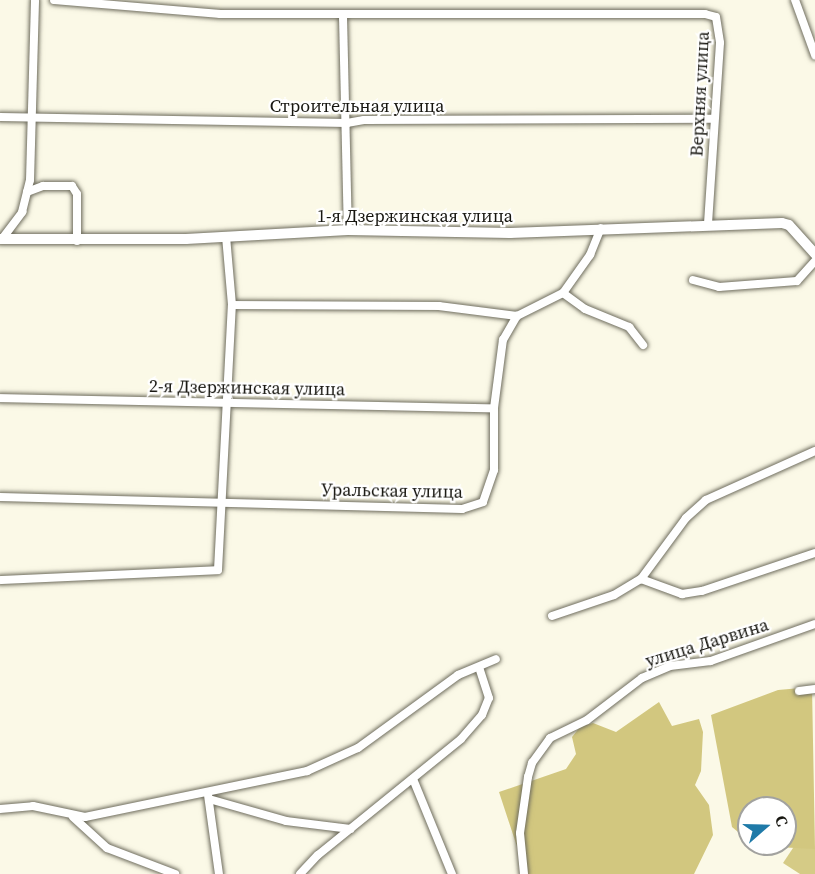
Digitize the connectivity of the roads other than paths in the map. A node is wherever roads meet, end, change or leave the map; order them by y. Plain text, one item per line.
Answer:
1 (35, 0) edge
2 (54, 0) edge
3 (795, 0) edge
4 (343, 16) junction
5 (815, 55) edge
6 (0, 117) edge
7 (33, 117) junction
8 (713, 119) junction
9 (347, 123) junction
10 (27, 192) junction
11 (708, 224) junction
12 (601, 228) junction
13 (348, 230) junction
14 (225, 237) junction
15 (1, 239) edge
16 (77, 241) junction
17 (815, 254) edge
18 (815, 261) edge
19 (693, 280) dead end
20 (563, 293) junction
21 (232, 305) junction
22 (517, 316) junction
23 (643, 345) dead end
24 (0, 398) edge
25 (229, 404) junction
26 (494, 408) junction
27 (815, 451) edge
28 (0, 496) edge
29 (223, 502) junction
30 (815, 553) edge
31 (641, 579) junction
32 (0, 580) edge
33 (552, 616) dead end
34 (815, 624) edge
35 (496, 659) dead end
36 (479, 669) junction
37 (815, 689) edge
38 (799, 691) dead end
39 (413, 779) junction
40 (208, 795) junction
41 (0, 809) edge
42 (73, 817) junction
43 (351, 829) junction
44 (175, 874) edge
45 (219, 874) edge
46 (300, 874) edge
47 (452, 874) edge
48 (524, 874) edge

1 - 7 street
2 - 4 street, Верхняя улица
3 - 5 street
4 - 8 street, Верхняя улица
4 - 9 street
6 - 7 street, Строительная улица
7 - 9 street, Строительная улица
7 - 10 street
8 - 9 street, Строительная улица
8 - 11 street, Верхняя улица
9 - 13 street
10 - 15 street
10 - 16 street
11 - 12 street, 1-я Дзержинская улица
11 - 17 street, 1-я Дзержинская улица
12 - 13 street, 1-я Дзержинская улица
12 - 20 street
13 - 14 street, 1-я Дзержинская улица
14 - 16 street, 1-я Дзержинская улица
14 - 21 street
15 - 16 street, 1-я Дзержинская улица
18 - 19 street
20 - 22 street
20 - 23 street
21 - 22 street
21 - 25 street
22 - 26 street, Уральская улица
24 - 25 street, 2-я Дзержинская улица
25 - 26 street, 2-я Дзержинская улица
25 - 29 street
26 - 29 street, Уральская улица
27 - 31 street
28 - 29 street, Уральская улица
29 - 32 street
30 - 31 street
31 - 33 street
34 - 48 street, улица Дарвина
35 - 36 street
36 - 39 street
36 - 40 street
37 - 38 street
39 - 43 street
39 - 47 street
40 - 42 street
40 - 43 street
40 - 45 street
41 - 42 street
42 - 44 street
43 - 46 street

